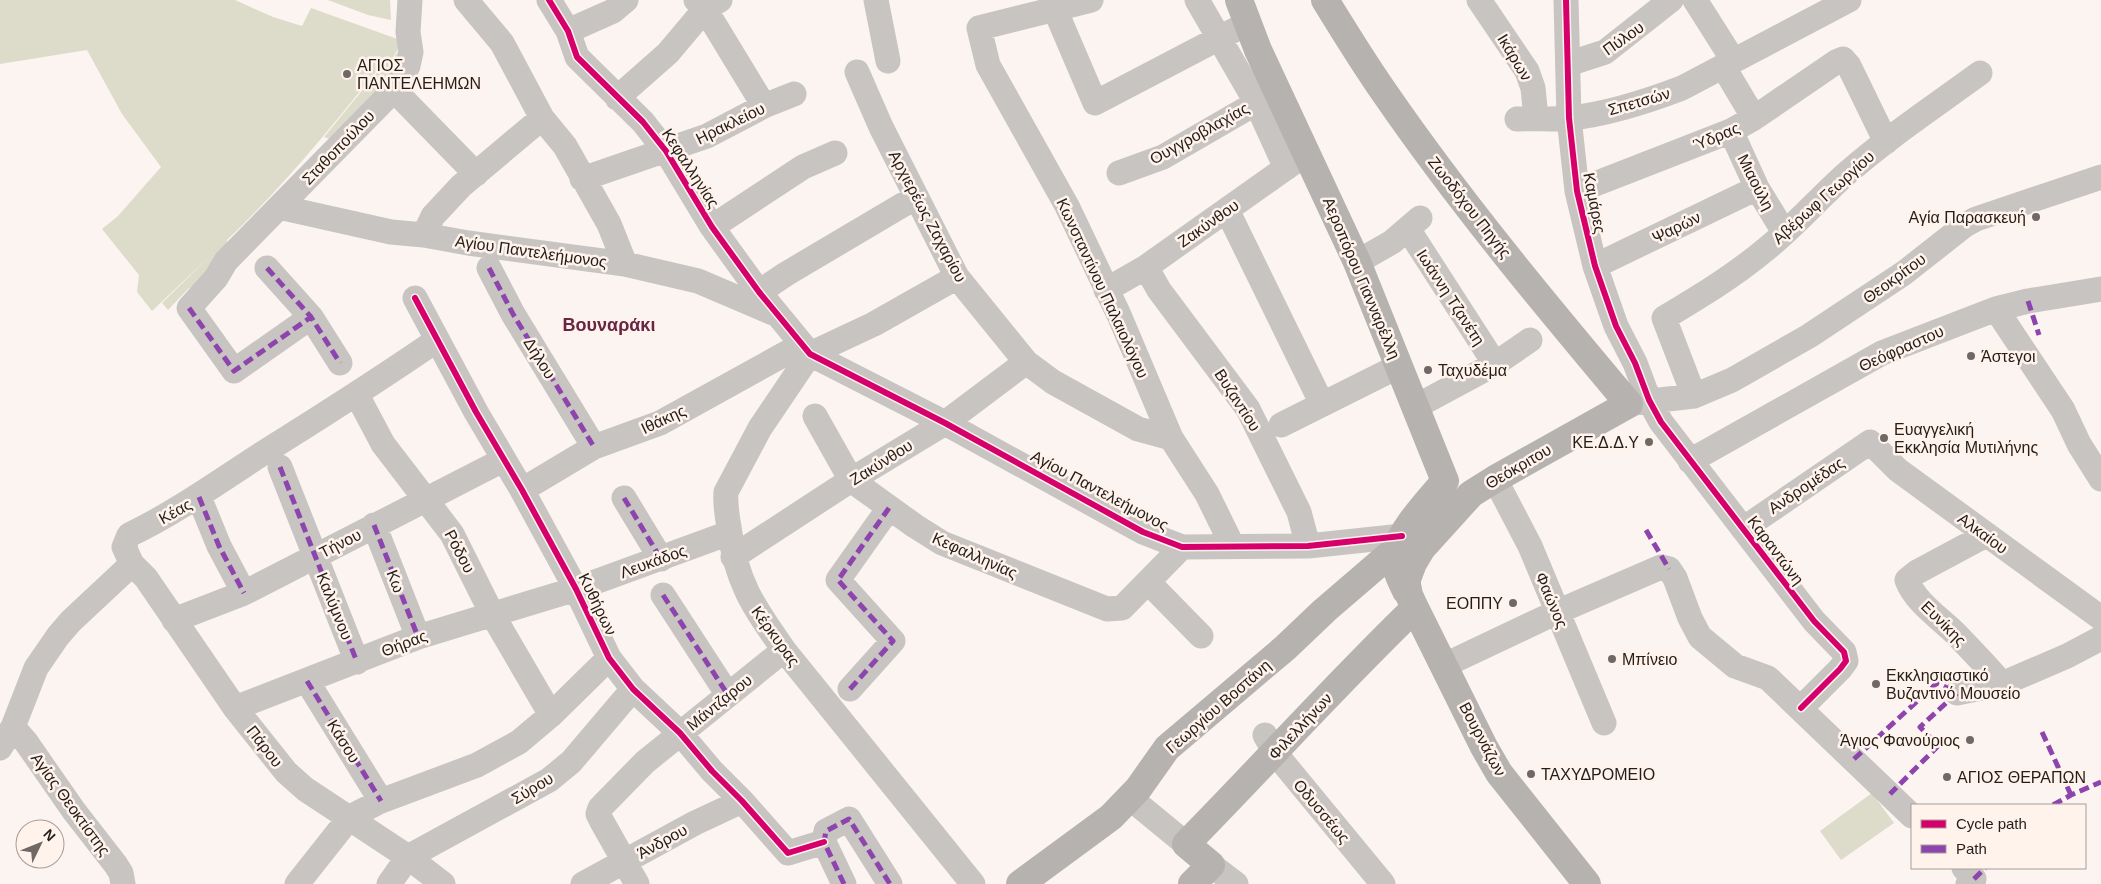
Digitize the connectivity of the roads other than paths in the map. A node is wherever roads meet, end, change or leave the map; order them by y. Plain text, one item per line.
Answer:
1 (410, 0) edge
2 (466, 0) edge
3 (549, 0) edge
4 (626, 0) edge
5 (876, 0) edge
6 (1091, 0) edge
7 (1197, 0) edge
8 (1325, 0) edge
9 (1479, 0) edge
10 (1566, 0) edge
11 (1671, 0) edge
12 (1694, 0) edge
13 (1849, 0) edge
14 (707, 3) edge
15 (1053, 5) edge
16 (1243, 12) edge
17 (568, 31) junction
18 (1219, 39) junction
19 (888, 61) dead end
20 (1568, 64) junction
21 (1721, 67) junction
22 (857, 72) dead end
23 (1980, 73) dead end
24 (394, 90) junction
25 (794, 94) dead end
26 (1266, 97) junction
27 (617, 98) junction
28 (764, 106) junction
29 (542, 118) junction
30 (1569, 118) junction
31 (1754, 118) junction
32 (1527, 119) joint
33 (1731, 131) junction
34 (1886, 142) junction
35 (666, 151) junction
36 (835, 153) dead end
37 (1296, 161) junction
38 (1119, 172) dead end
39 (476, 174) junction
40 (2101, 177) edge
41 (582, 179) junction
42 (1757, 188) junction
43 (1577, 191) junction
44 (916, 197) junction
45 (279, 208) junction
46 (1227, 210) junction
47 (712, 227) junction
48 (1784, 232) junction
49 (424, 235) junction
50 (1357, 262) junction
51 (625, 264) junction
52 (1594, 266) junction
53 (1146, 267) junction
54 (267, 268) dead end
55 (489, 268) dead end
56 (958, 277) junction
57 (2101, 289) edge
58 (1106, 290) junction
59 (759, 292) junction
60 (416, 298) dead end
61 (1996, 309) junction
62 (778, 315) junction
63 (311, 317) junction
64 (437, 340) junction
65 (1530, 340) dead end
66 (806, 350) junction
67 (1026, 362) junction
68 (340, 363) dead end
69 (1495, 364) junction
70 (1399, 366) junction
71 (357, 395) junction
72 (1694, 396) junction
73 (1639, 402) junction
74 (1322, 404) junction
75 (1415, 407) junction
76 (815, 416) dead end
77 (945, 423) junction
78 (1281, 426) dead end
79 (1171, 438) junction
80 (1870, 442) joint
81 (594, 447) junction
82 (503, 460) junction
83 (1690, 461) junction
84 (280, 467) dead end
85 (1495, 479) junction
86 (2101, 479) edge
87 (851, 480) junction
88 (1445, 481) junction
89 (522, 490) junction
90 (1471, 494) junction
91 (199, 497) junction
92 (624, 498) dead end
93 (426, 499) junction
94 (1424, 507) junction
95 (889, 508) junction
96 (374, 525) junction
97 (1444, 525) junction
98 (1743, 529) junction
99 (1986, 535) junction
100 (1399, 543) junction
101 (731, 545) junction
102 (1232, 545) junction
103 (1308, 546) junction
104 (1182, 547) junction
105 (315, 555) junction
106 (661, 558) junction
107 (132, 564) junction
108 (1149, 583) junction
109 (576, 589) junction
110 (244, 593) junction
111 (662, 595) dead end
112 (1412, 602) junction
113 (1557, 612) junction
114 (492, 614) junction
115 (2101, 618) edge
116 (174, 620) junction
117 (1201, 636) dead end
118 (418, 637) junction
119 (2101, 638) edge
120 (784, 650) junction
121 (609, 658) junction
122 (357, 662) junction
123 (1445, 665) junction
124 (307, 681) junction
125 (2002, 684) junction
126 (633, 689) junction
127 (850, 689) dead end
128 (1957, 693) dead end
129 (728, 695) junction
130 (235, 708) junction
131 (1800, 708) junction
132 (551, 715) junction
133 (1604, 723) dead end
134 (13, 727) junction
135 (680, 733) junction
136 (1270, 744) junction
137 (0, 748) edge
138 (1130, 798) junction
139 (742, 800) junction
140 (381, 801) junction
141 (1911, 815) edge
142 (350, 817) junction
143 (824, 842) junction
144 (1186, 844) junction
145 (408, 857) junction
146 (625, 861) junction
147 (1211, 865) junction
148 (123, 884) edge
149 (297, 884) edge
150 (389, 884) edge
151 (443, 884) edge
152 (583, 884) edge
153 (637, 884) edge
154 (844, 884) edge
155 (890, 884) edge
156 (974, 884) edge
157 (1020, 884) edge
158 (1192, 884) edge
159 (1236, 884) edge
160 (1383, 884) edge
161 (1587, 884) edge

1 - 24 street, Σταθοπούλου
2 - 29 street
3 - 17 street, Κεφαλληνίας
4 - 17 street
5 - 19 street
6 - 15 street
7 - 18 street
8 - 73 main road, Ζωοδόχου Πηγής
9 - 32 street, Ικάρων
10 - 20 street, Καμάρες
11 - 20 street, Πύλου
12 - 21 street
13 - 21 street, Σπετσών
14 - 27 street
14 - 28 street
15 - 18 street
15 - 58 street, Κωνσταντίνου Παλαιολόγου
16 - 18 street
16 - 26 main road, Αεροπόρου Γιανναρέλλη
17 - 27 street, Κεφαλληνίας
18 - 26 street
20 - 30 street, Καμάρες
21 - 30 street, Σπετσών
21 - 31 street
22 - 44 street, Αρχιερέως Ζαχαρίου
23 - 34 street, Αβέρωφ Γεωργίου
24 - 39 street
24 - 45 street, Σταθοπούλου
25 - 28 street, Ηρακλείου
26 - 37 main road, Αεροπόρου Γιανναρέλλη
26 - 38 street, Ουγγροβλαχίας
27 - 35 street, Κεφαλληνίας
28 - 35 street, Ηρακλείου
29 - 39 street
29 - 41 street
30 - 32 street, Σπετσών
30 - 43 street, Καμάρες
31 - 33 street, Ύδρας
31 - 34 street, Ύδρας
33 - 42 street, Μιαούλη
33 - 43 street, Ύδρας
34 - 48 street, Αβέρωφ Γεωργίου
35 - 41 street, Ηρακλείου
35 - 47 street, Κεφαλληνίας
36 - 47 street
37 - 46 street, Ζακύνθου
37 - 50 main road, Αεροπόρου Γιανναρέλλη
39 - 49 street
40 - 72 street, Θεοκρίτου
41 - 51 street
42 - 48 street, Μιαούλη
42 - 52 street, Ψαρών
43 - 52 street, Καμάρες
44 - 56 street, Αρχιερέως Ζαχαρίου
44 - 59 street
45 - 49 street, Αγίου Παντελεήμονος
45 - 63 street, Σταθοπούλου
46 - 53 street, Ζακύνθου
46 - 74 street
47 - 59 street, Κεφαλληνίας
48 - 72 street, Αβέρωφ Γεωργίου
49 - 51 street, Αγίου Παντελεήμονος
50 - 69 street, Ιωάννη Τζανέτη
50 - 70 main road, Αεροπόρου Γιανναρέλλη
51 - 62 street, Αγίου Παντελεήμονος
52 - 73 street, Καμάρες
53 - 58 street, Ζακύνθου
53 - 103 street, Βυζαντίου
54 - 63 street
55 - 81 street, Δήλου
56 - 66 street
56 - 67 street, Αρχιερέως Ζαχαρίου
57 - 61 street, Θεόφραστου
58 - 79 street, Κωνσταντίνου Παλαιολόγου
59 - 62 street, Κεφαλληνίας
60 - 64 street, Κυθήρων
61 - 83 street, Θεόφραστου
61 - 86 street
62 - 66 street, Κεφαλληνίας
63 - 68 street
64 - 71 street, Κέας
64 - 82 street, Κυθήρων
65 - 69 street
66 - 77 street, Αγίου Παντελεήμονος
66 - 81 street, Ιθάκης
66 - 101 street, Κέρκυρας
67 - 77 street, Ζακύνθου
67 - 79 street, Αρχιερέως Ζαχαρίου
69 - 75 street
70 - 74 street
70 - 75 main road, Αεροπόρου Γιανναρέλλη
71 - 91 street, Κέας
71 - 93 street, Ρόδου
72 - 73 street, Θεόκριτου
73 - 83 street, Καραντώνη
73 - 85 main road, Θεόκριτου
74 - 78 street
75 - 88 main road, Αεροπόρου Γιανναρέλλη
76 - 87 street, Κεφαλληνίας
77 - 87 street, Ζακύνθου
77 - 104 street, Αγίου Παντελεήμονος
79 - 102 street, Κωνσταντίνου Παλαιολόγου
80 - 98 street, Ανδρομέδας
80 - 99 street, Αλκαίου
81 - 89 street, Ιθάκης
82 - 89 street, Κυθήρων
82 - 93 street, Τήνου
83 - 98 street, Καραντώνη
84 - 105 street, Καλύμνου
85 - 90 main road, Θεόκριτου
85 - 113 street, Φαώνος
87 - 95 street, Κεφαλληνίας
87 - 101 street, Ζακύνθου
88 - 90 main road
88 - 94 main road
89 - 109 street, Κυθήρων
90 - 97 main road, Θεόκριτου
91 - 107 street, Κέας
91 - 110 street
92 - 106 street
93 - 96 street, Τήνου
93 - 114 street, Ρόδου
94 - 97 main road
94 - 100 main road
95 - 108 street, Κεφαλληνίας
95 - 127 street
96 - 105 street, Τήνου
96 - 118 street, Κω
97 - 112 main road, Θεόκριτου
98 - 131 street, Καραντώνη
99 - 115 street, Αλκαίου
99 - 125 street, Ευνίκης
100 - 103 street, Αγίου Παντελεήμονος
100 - 112 main road, Βουρνάζων
100 - 138 main road, Γεωργίου Βοστάνη
101 - 106 street, Λευκάδος
101 - 120 street, Κέρκυρας
102 - 103 street, Αγίου Παντελεήμονος
102 - 104 street, Αγίου Παντελεήμονος
104 - 108 street
105 - 110 street, Τήνου
105 - 122 street, Καλύμνου
106 - 109 street, Λευκάδος
107 - 116 street, Πάρου
107 - 134 street
108 - 117 street
109 - 114 street, Θήρας
109 - 121 street, Κυθήρων
110 - 116 street, Τήνου
111 - 129 street
112 - 123 main road, Βουρνάζων
112 - 136 main road, Φιλελλήνων
113 - 123 street
113 - 131 street
113 - 133 street, Φαώνος
114 - 118 street, Θήρας
114 - 132 street, Ρόδου
116 - 130 street, Πάρου
118 - 122 street, Θήρας
119 - 125 street
120 - 129 street, Μάντζαρου
120 - 156 street, Κέρκυρας
121 - 126 street, Κυθήρων
121 - 132 street
122 - 124 street, Θήρας
123 - 161 main road, Βουρνάζων
124 - 130 street, Θήρας
124 - 140 street, Κάσου
125 - 128 street
126 - 135 street, Κυθήρων
126 - 145 street, Σύρου
129 - 135 street, Μάντζαρου
130 - 142 street, Πάρου
131 - 141 street
132 - 140 street
134 - 137 street
134 - 148 street, Αγίας Θεοκτίστης
135 - 139 street, Κυθήρων
135 - 146 street, Μάντζαρου
136 - 144 main road, Φιλελλήνων
136 - 160 street, Οδυσσέως
138 - 144 street
138 - 157 main road, Γεωργίου Βοστάνη
139 - 143 street, Κυθήρων
139 - 146 street, Άνδρου
140 - 142 street
142 - 145 street, Πάρου
142 - 149 street
143 - 154 street
143 - 155 street
144 - 147 main road
145 - 150 street
145 - 151 street, Πάρου
146 - 152 street, Άνδρου
146 - 153 street
147 - 158 main road
147 - 159 street

